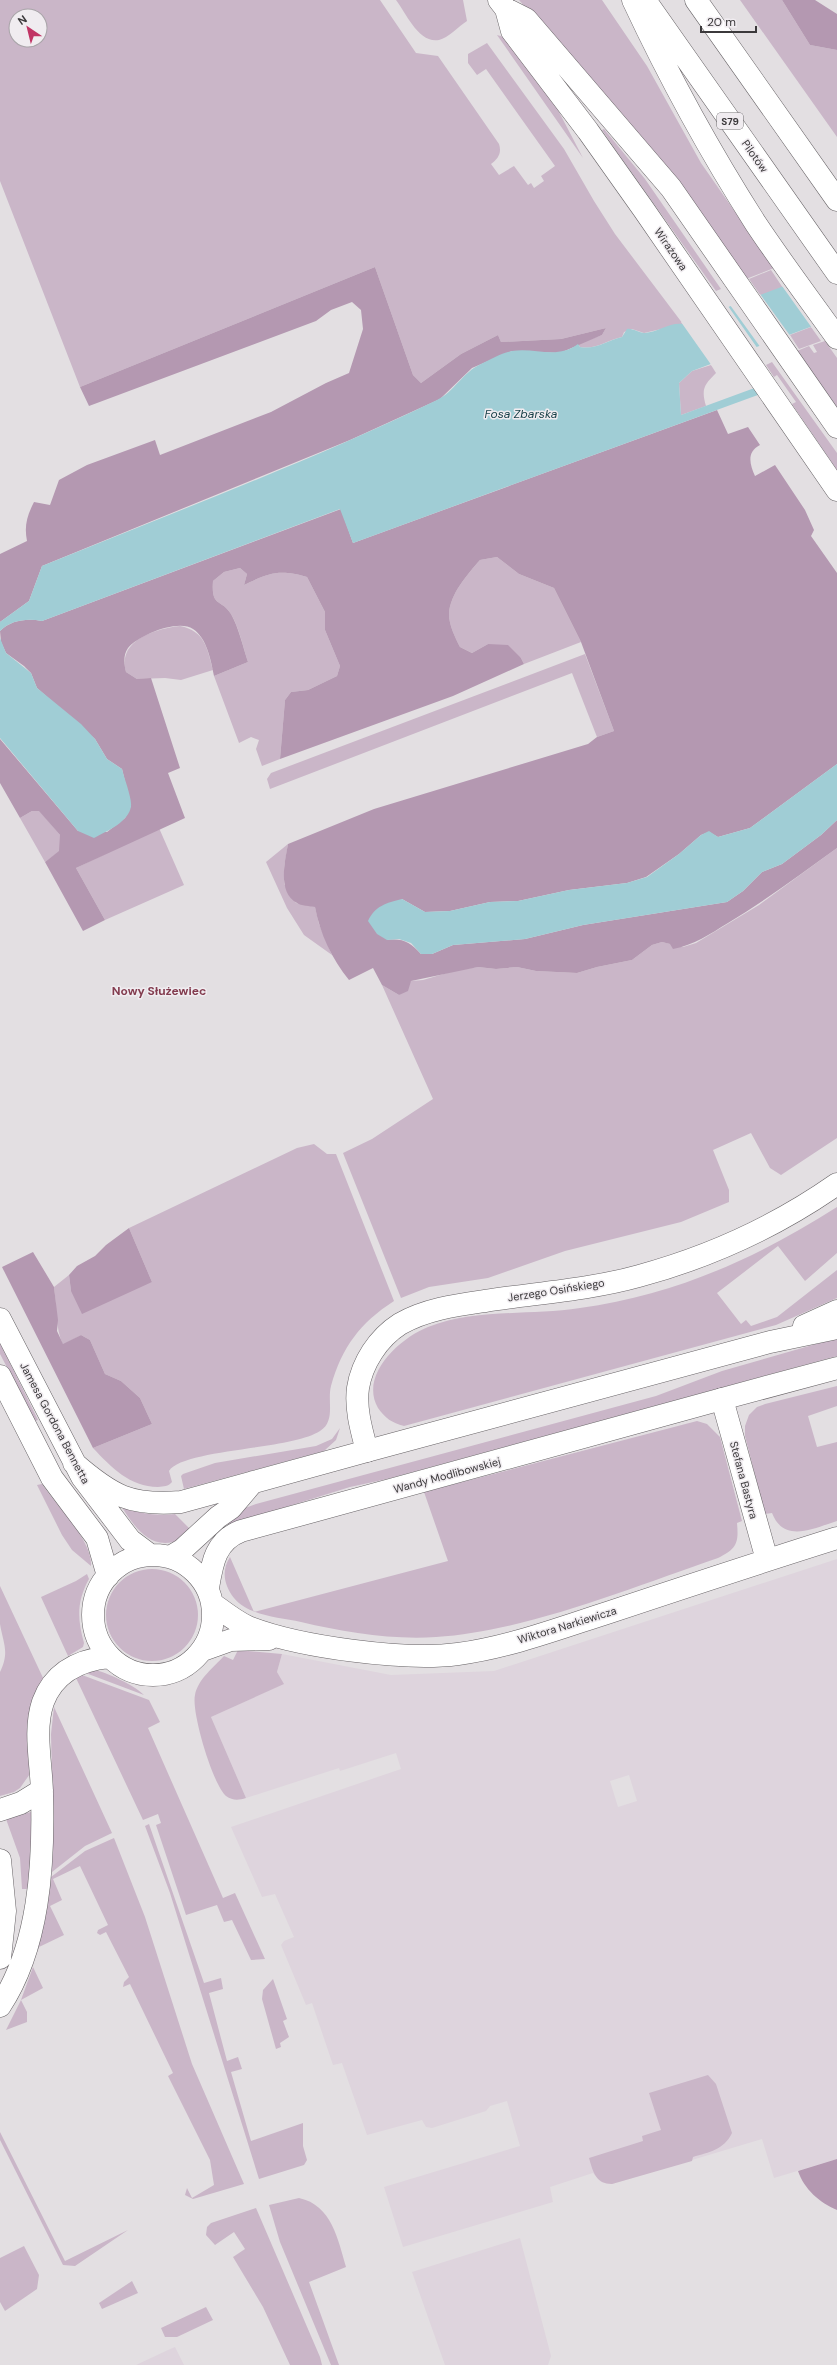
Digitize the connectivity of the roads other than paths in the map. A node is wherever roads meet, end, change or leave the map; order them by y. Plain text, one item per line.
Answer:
1 (633, 0) edge
2 (644, 0) edge
3 (696, 0) edge
4 (503, 4) edge
5 (837, 200) edge
6 (837, 273) edge
7 (837, 338) edge
8 (837, 427) edge
9 (837, 490) edge
10 (837, 1184) edge
11 (837, 1311) edge
12 (0, 1319) edge
13 (837, 1328) edge
14 (770, 1342) junction
15 (837, 1368) edge
16 (0, 1376) edge
17 (722, 1399) junction
18 (367, 1451) junction
19 (74, 1464) junction
20 (253, 1482) junction
21 (837, 1538) edge
22 (160, 1556) junction
23 (767, 1560) junction
24 (108, 1576) junction
25 (210, 1596) junction
26 (288, 1639) junction
27 (203, 1650) junction
28 (109, 1657) junction
29 (42, 1790) junction
30 (0, 1810) edge
31 (0, 1860) edge
32 (0, 1958) edge
33 (0, 2006) edge

1 - 7 main road
2 - 6 main road, Pilotów / S79
3 - 5 main road
4 - 8 main road, Wirażowa
4 - 9 main road, Wirażowa
10 - 18 main road, Jerzego Osińskiego
11 - 14 main road
12 - 19 main road, Jamesa Gordona Bennetta
13 - 14 main road
14 - 18 main road
15 - 17 main road, Wandy Modlibowskiej
16 - 24 main road
17 - 23 main road, Stefana Bastyra
17 - 25 main road, Wandy Modlibowskiej
18 - 20 main road
19 - 20 main road
19 - 22 main road, Jamesa Gordona Bennetta
20 - 22 main road
21 - 23 main road, Wiktora Narkiewicza
22 - 24 main road
22 - 25 main road
23 - 26 main road, Wiktora Narkiewicza
24 - 28 main road
25 - 26 main road, Wiktora Narkiewicza
25 - 27 main road
26 - 27 main road, Wiktora Narkiewicza
27 - 28 main road
28 - 29 main road
29 - 30 main road
29 - 33 main road
31 - 32 main road

